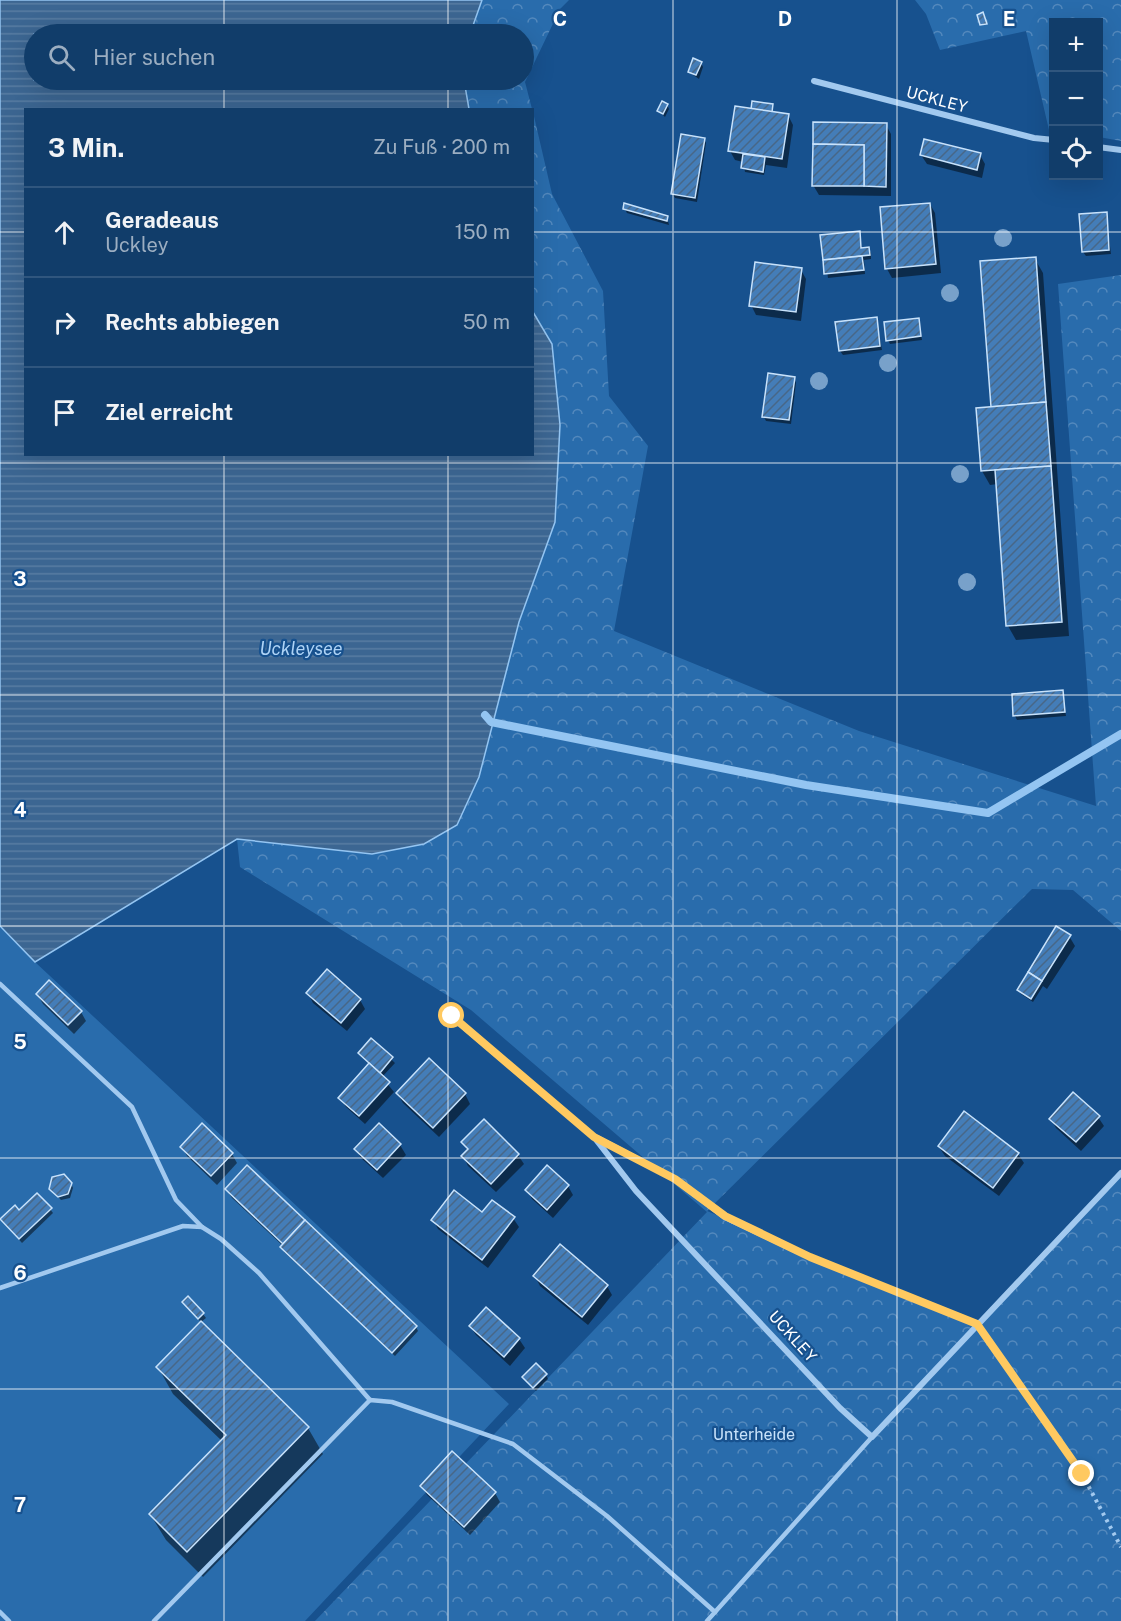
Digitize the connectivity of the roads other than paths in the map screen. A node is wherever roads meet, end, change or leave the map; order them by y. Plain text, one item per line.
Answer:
1 (814, 81) dead end
2 (1049, 140) edge
3 (1103, 148) edge
4 (1121, 150) edge
5 (0, 984) edge
6 (452, 1016) dead end
7 (594, 1137) junction
8 (1121, 1173) edge
9 (202, 1227) junction
10 (0, 1288) edge
11 (977, 1324) junction
12 (370, 1400) junction
13 (872, 1437) junction
14 (0, 1612) edge
15 (715, 1612) junction
16 (9, 1621) edge
17 (154, 1621) edge
18 (707, 1621) edge

1 - 2 street, UCKLEY
3 - 4 street
5 - 9 lane
6 - 7 street, UCKLEY
7 - 11 street, UCKLEY
7 - 13 street, UCKLEY
8 - 11 street
9 - 10 lane
9 - 12 lane
11 - 13 street
12 - 15 lane
12 - 17 lane
13 - 15 lane
14 - 16 lane
15 - 18 lane

